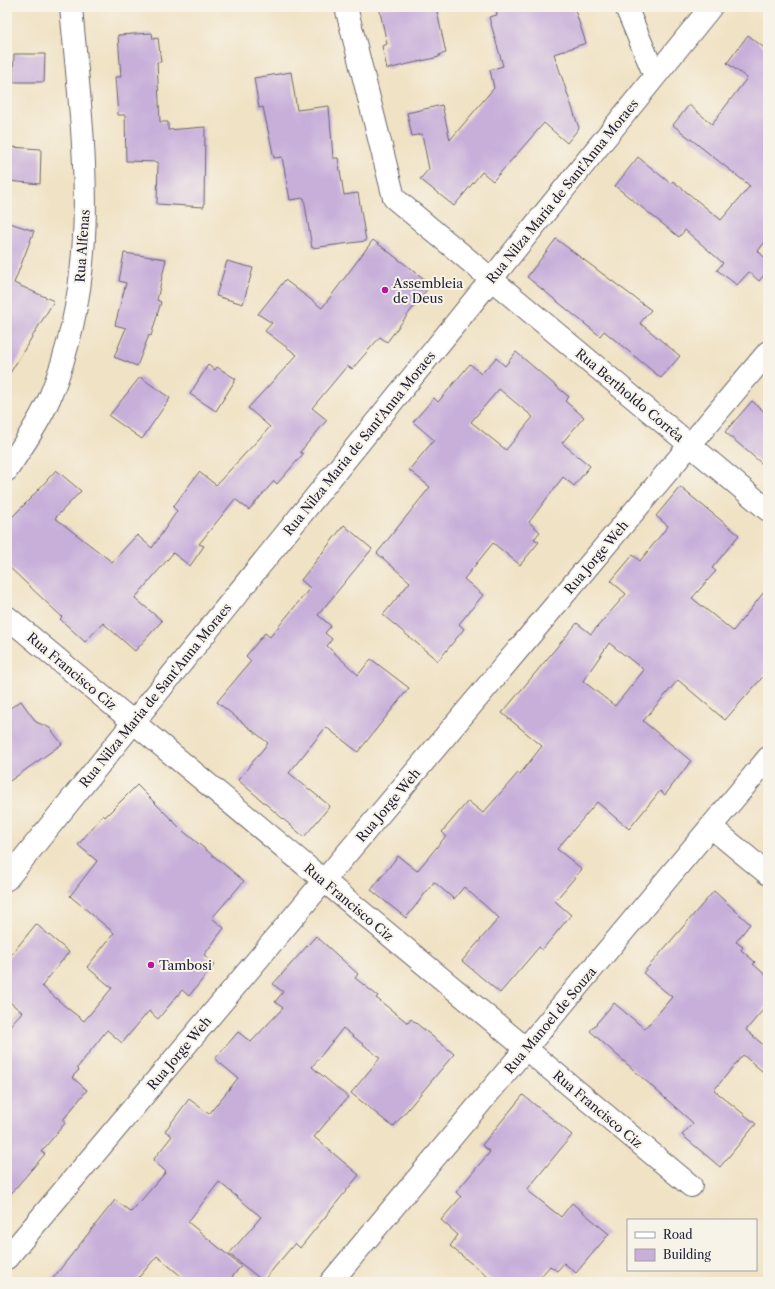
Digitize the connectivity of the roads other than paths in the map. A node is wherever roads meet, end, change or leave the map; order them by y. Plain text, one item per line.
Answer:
1 (71, 7) edge
2 (346, 7) edge
3 (626, 7) edge
4 (710, 7) edge
5 (655, 76) junction
6 (491, 279) junction
7 (768, 352) edge
8 (690, 445) junction
9 (7, 470) edge
10 (768, 510) edge
11 (7, 617) edge
12 (133, 722) junction
13 (768, 758) edge
14 (711, 827) junction
15 (768, 874) edge
16 (7, 880) edge
17 (324, 881) junction
18 (526, 1049) junction
19 (691, 1186) dead end
20 (7, 1258) edge
21 (337, 1280) edge

1 - 9 street, Rua Alfenas
2 - 6 street, Rua Bertholdo Corrêa
3 - 5 street
4 - 5 street, Rua Nilza Maria de Sant'Anna Moraes
5 - 6 street, Rua Nilza Maria de Sant'Anna Moraes
6 - 8 street, Rua Bertholdo Corrêa
6 - 12 street, Rua Nilza Maria de Sant'Anna Moraes
7 - 8 street, Rua Jorge Weh
8 - 10 street, Rua Bertholdo Corrêa
8 - 17 street, Rua Jorge Weh
11 - 12 street, Rua Francisco Ciz
12 - 16 street, Rua Nilza Maria de Sant'Anna Moraes
12 - 17 street, Rua Francisco Ciz
13 - 14 street, Rua Manoel de Souza
14 - 15 street
14 - 18 street, Rua Manoel de Souza
17 - 18 street, Rua Francisco Ciz
17 - 20 street, Rua Jorge Weh
18 - 19 street, Rua Francisco Ciz
18 - 21 street, Rua Manoel de Souza

